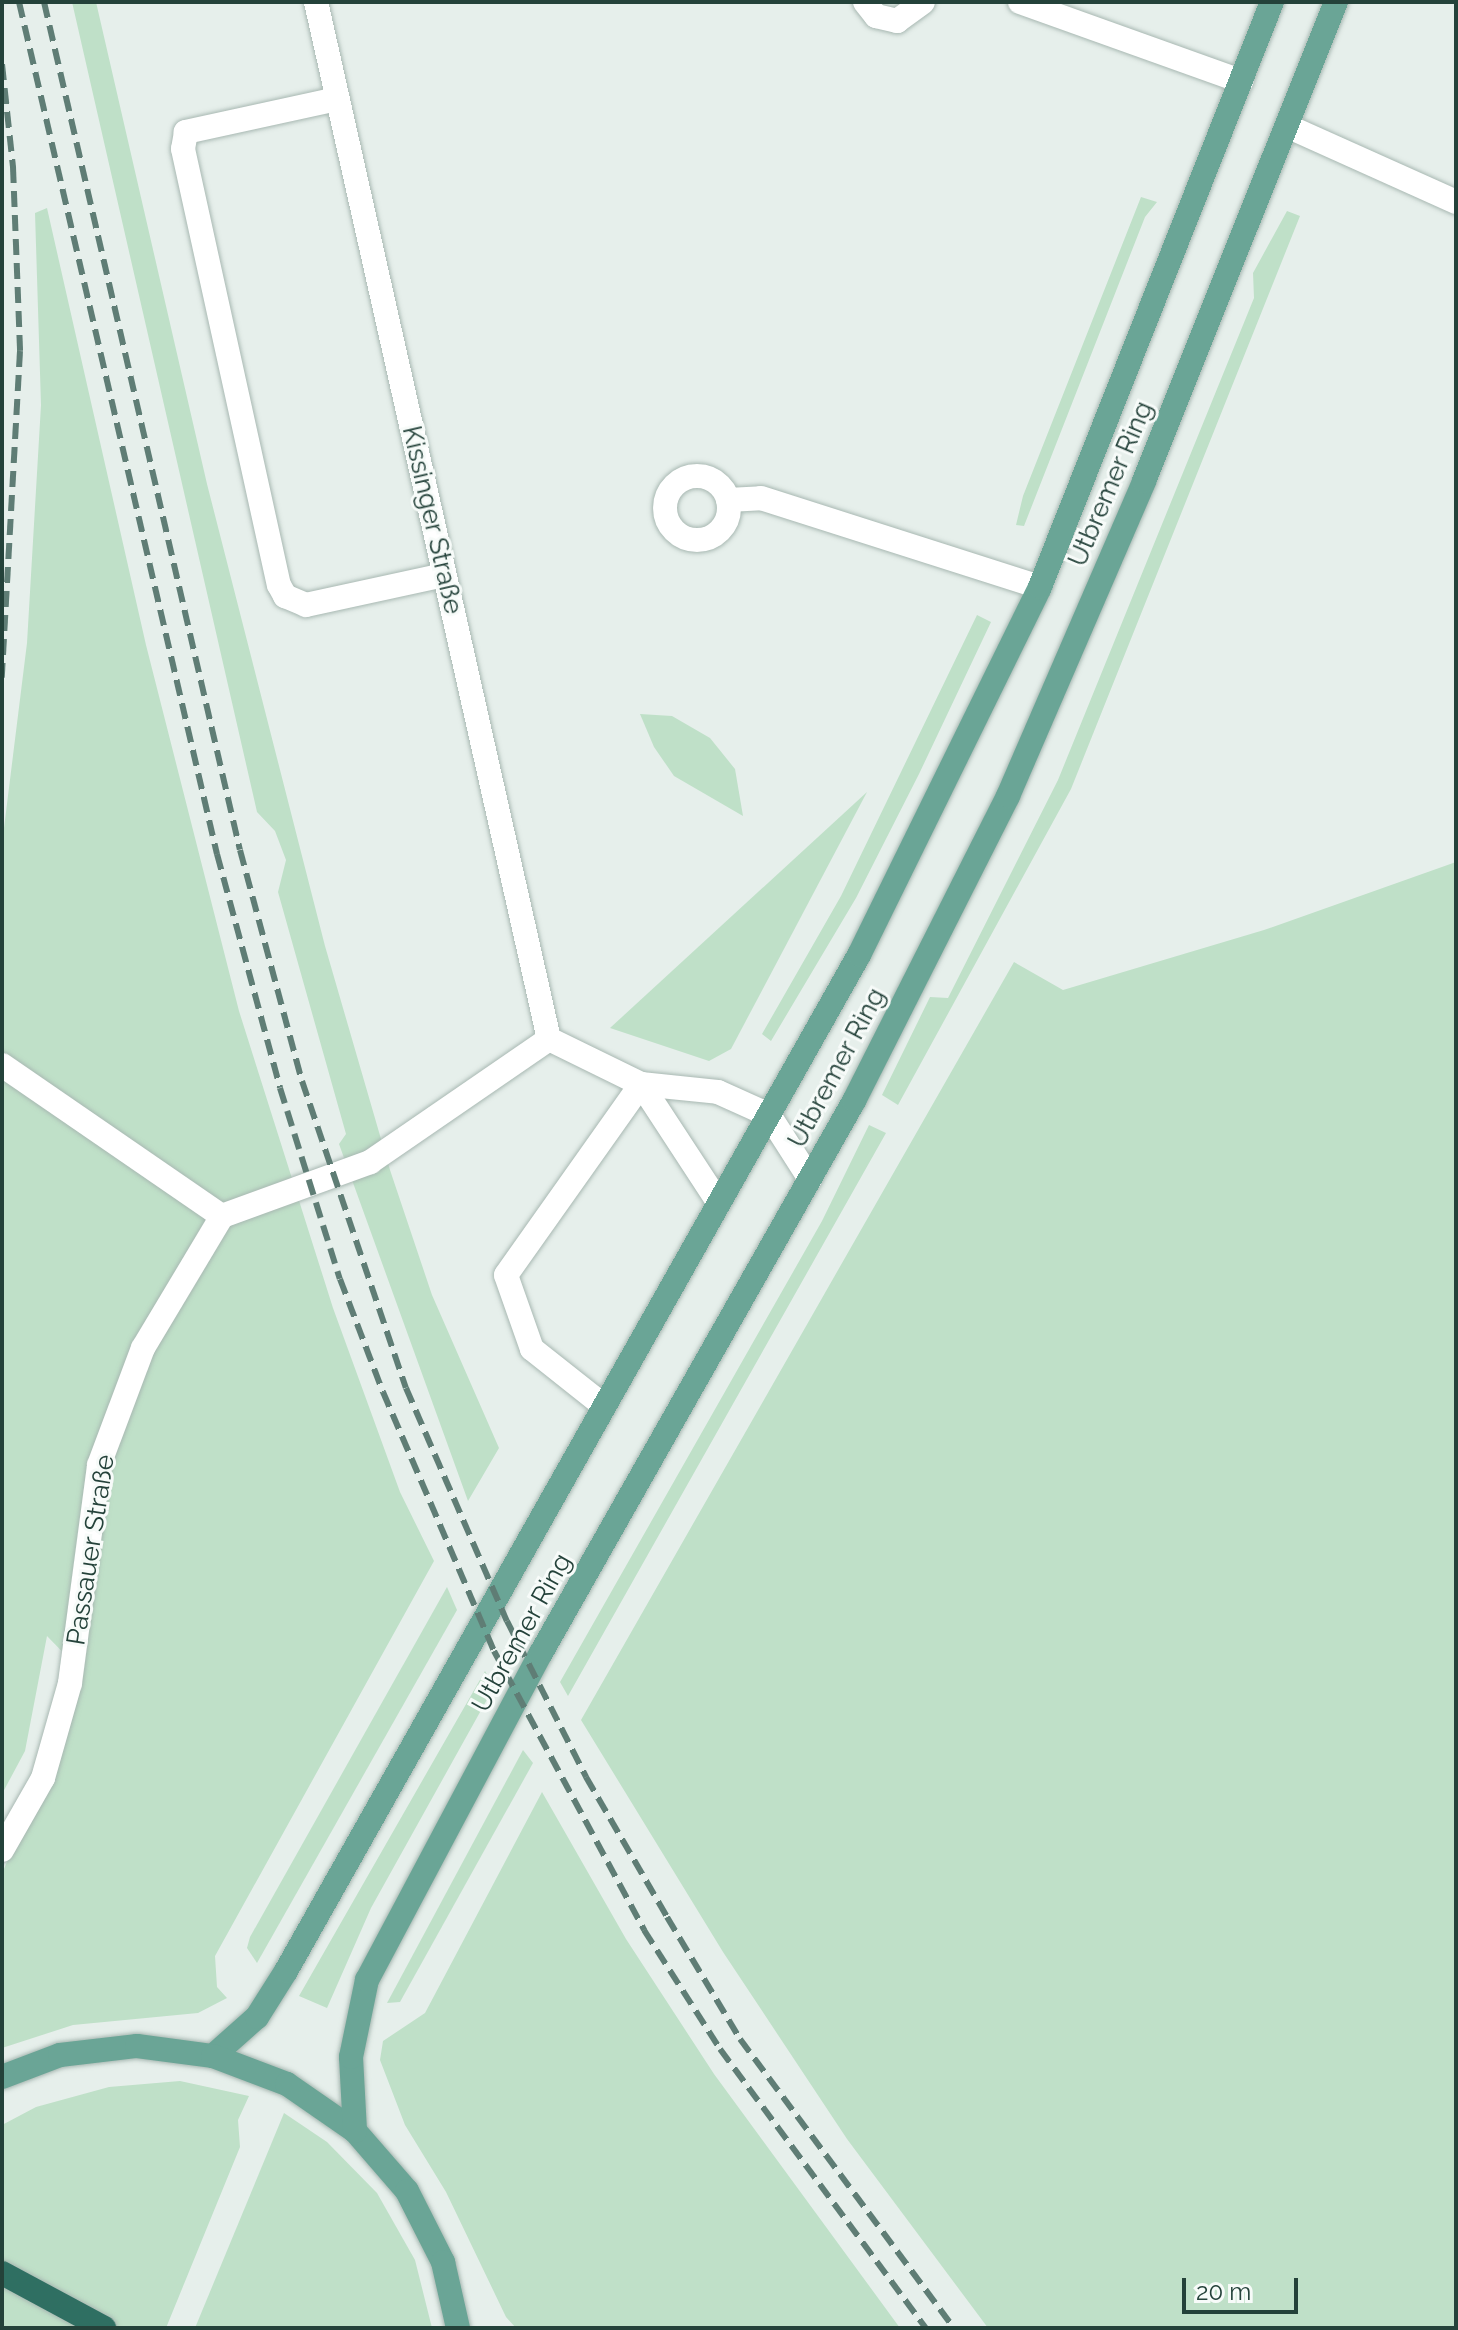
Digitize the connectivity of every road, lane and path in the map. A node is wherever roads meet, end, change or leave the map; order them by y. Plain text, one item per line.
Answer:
1 (316, 2) edge
2 (865, 2) edge
3 (923, 2) edge
4 (1020, 2) edge
5 (1272, 2) edge
6 (1336, 2) edge
7 (1241, 81) junction
8 (337, 99) junction
9 (1287, 126) junction
10 (1456, 202) edge
11 (728, 500) dead end
12 (444, 575) junction
13 (1040, 587) junction
14 (549, 1039) junction
15 (2, 1065) edge
16 (641, 1084) junction
17 (769, 1115) junction
18 (810, 1179) junction
19 (719, 1203) junction
20 (222, 1216) junction
21 (604, 1406) junction
22 (2, 1850) edge
23 (213, 2056) junction
24 (2, 2077) edge
25 (355, 2131) junction
26 (2, 2273) edge
27 (104, 2328) edge
28 (458, 2328) edge

1 - 8 street, Kissinger Straße
2 - 3 street
4 - 7 street
5 - 7 main road, Utbremer Ring
6 - 9 main road, Utbremer Ring
7 - 13 main road, Utbremer Ring
8 - 12 street, Kissinger Straße
8 - 12 street
9 - 10 street
9 - 18 main road, Utbremer Ring
11 - 13 street, Utbremer Ring
12 - 14 street, Kissinger Straße
13 - 17 main road, Utbremer Ring
14 - 16 street
14 - 20 street
15 - 20 street
16 - 17 street
16 - 19 street
16 - 21 street
17 - 18 street
17 - 19 main road, Utbremer Ring
18 - 25 main road, Utbremer Ring
19 - 21 main road, Utbremer Ring
20 - 22 street, Passauer Straße
21 - 23 main road, Utbremer Ring
23 - 24 main road
23 - 25 main road
25 - 28 main road
26 - 27 highway

